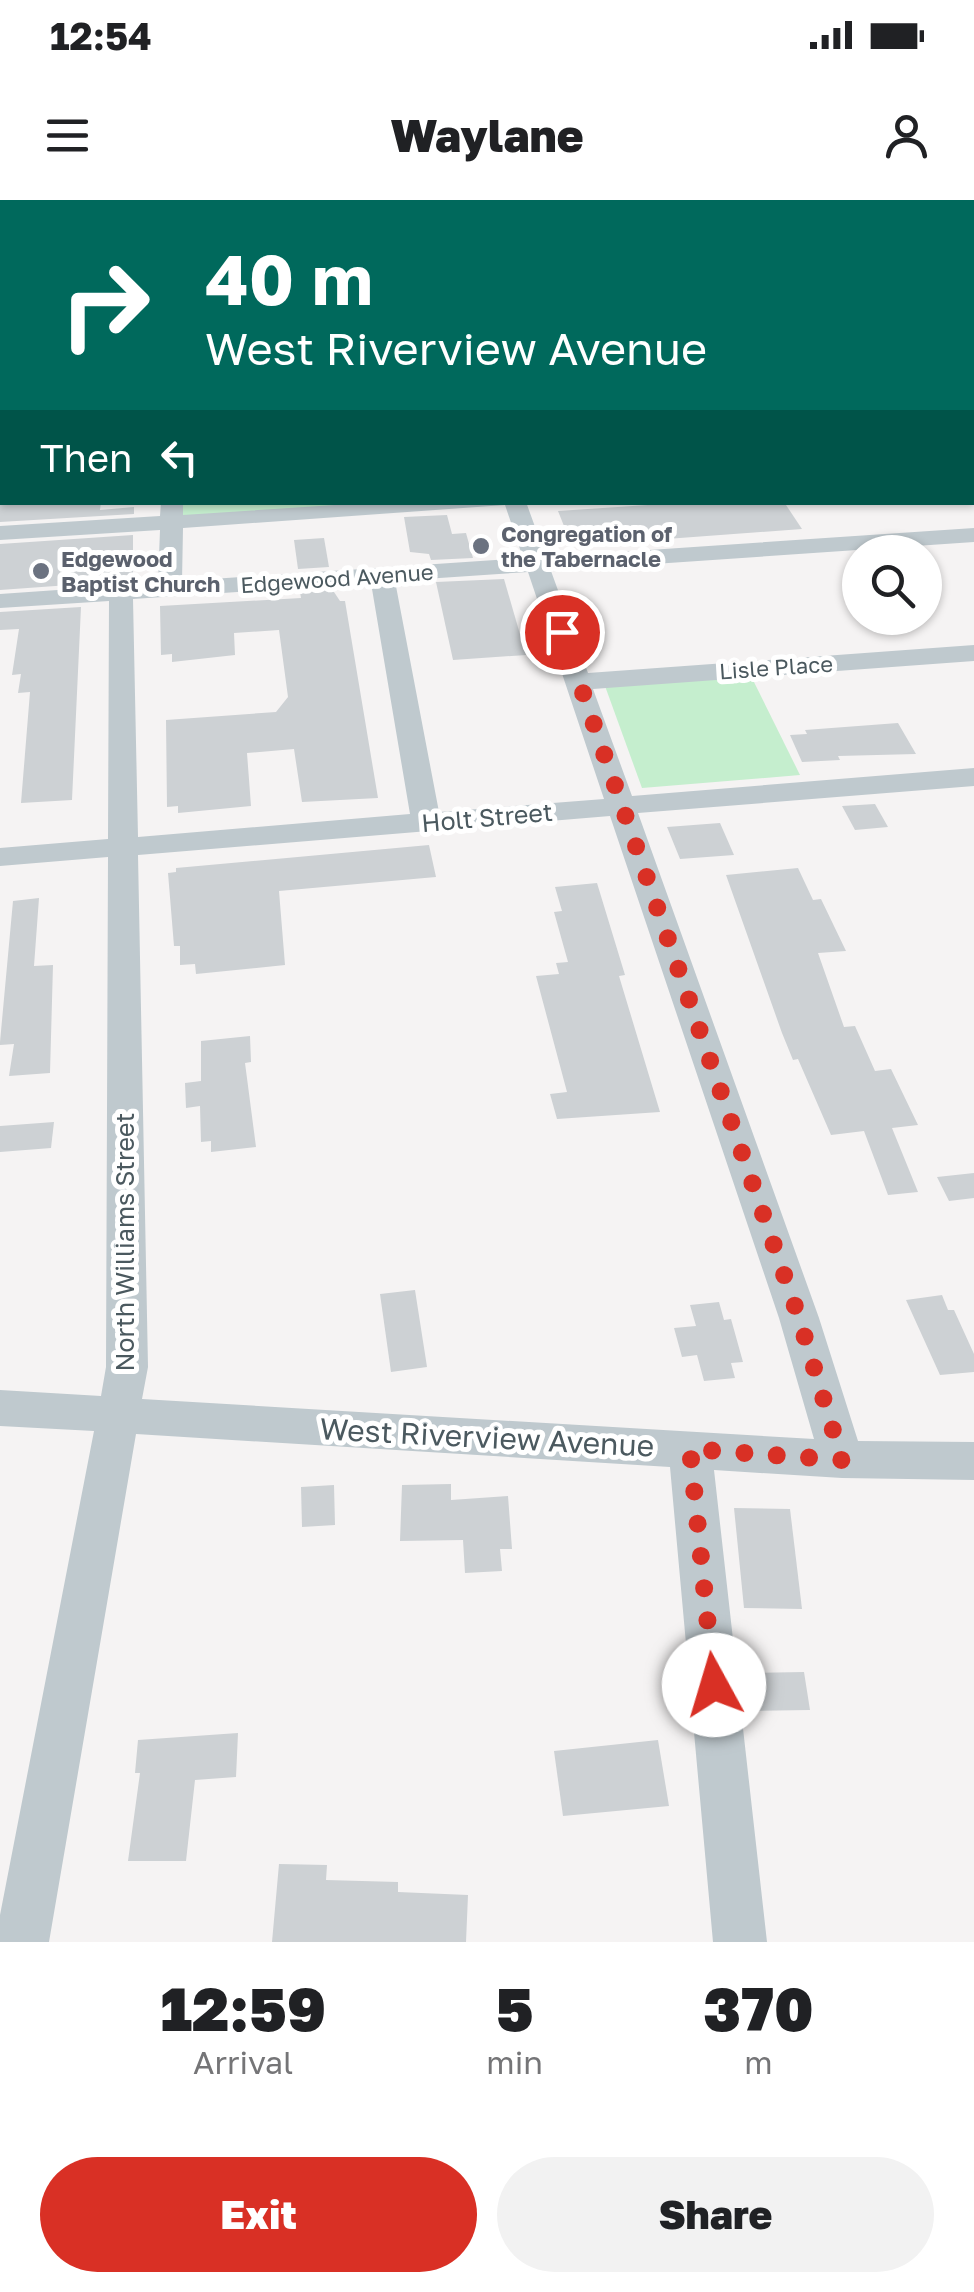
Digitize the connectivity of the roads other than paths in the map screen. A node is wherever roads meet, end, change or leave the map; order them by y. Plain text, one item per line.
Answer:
1 (399, 505) edge
2 (517, 505) edge
3 (173, 512) edge
4 (0, 533) edge
5 (974, 534) edge
6 (535, 564) junction
7 (382, 575) junction
8 (170, 589) junction
9 (120, 592) junction
10 (0, 601) edge
11 (974, 653) edge
12 (578, 682) junction
13 (974, 777) edge
14 (619, 806) junction
15 (426, 822) junction
16 (122, 847) junction
17 (0, 857) edge
18 (0, 1408) edge
19 (118, 1416) junction
20 (690, 1449) junction
21 (963, 1459) edge
22 (842, 1460) junction
23 (22, 1942) edge
24 (740, 1942) edge

1 - 3 street
2 - 6 street
3 - 4 street
3 - 8 street
5 - 6 street, Edgewood Avenue
6 - 7 street, Edgewood Avenue
6 - 12 street
7 - 8 street, Edgewood Avenue
7 - 15 street
8 - 9 street, Edgewood Avenue
9 - 10 street, Edgewood Avenue
9 - 16 street, North Williams Street
11 - 12 street, Lisle Place
12 - 14 street
13 - 14 street, Holt Street
14 - 15 street, Holt Street
14 - 22 street
15 - 16 street, Holt Street
16 - 17 street, Holt Street
16 - 19 street, North Williams Street
18 - 19 street, West Riverview Avenue
19 - 20 street, West Riverview Avenue
19 - 23 street, North Williams Street
20 - 22 street, West Riverview Avenue
20 - 24 street
21 - 22 street, West Riverview Avenue

